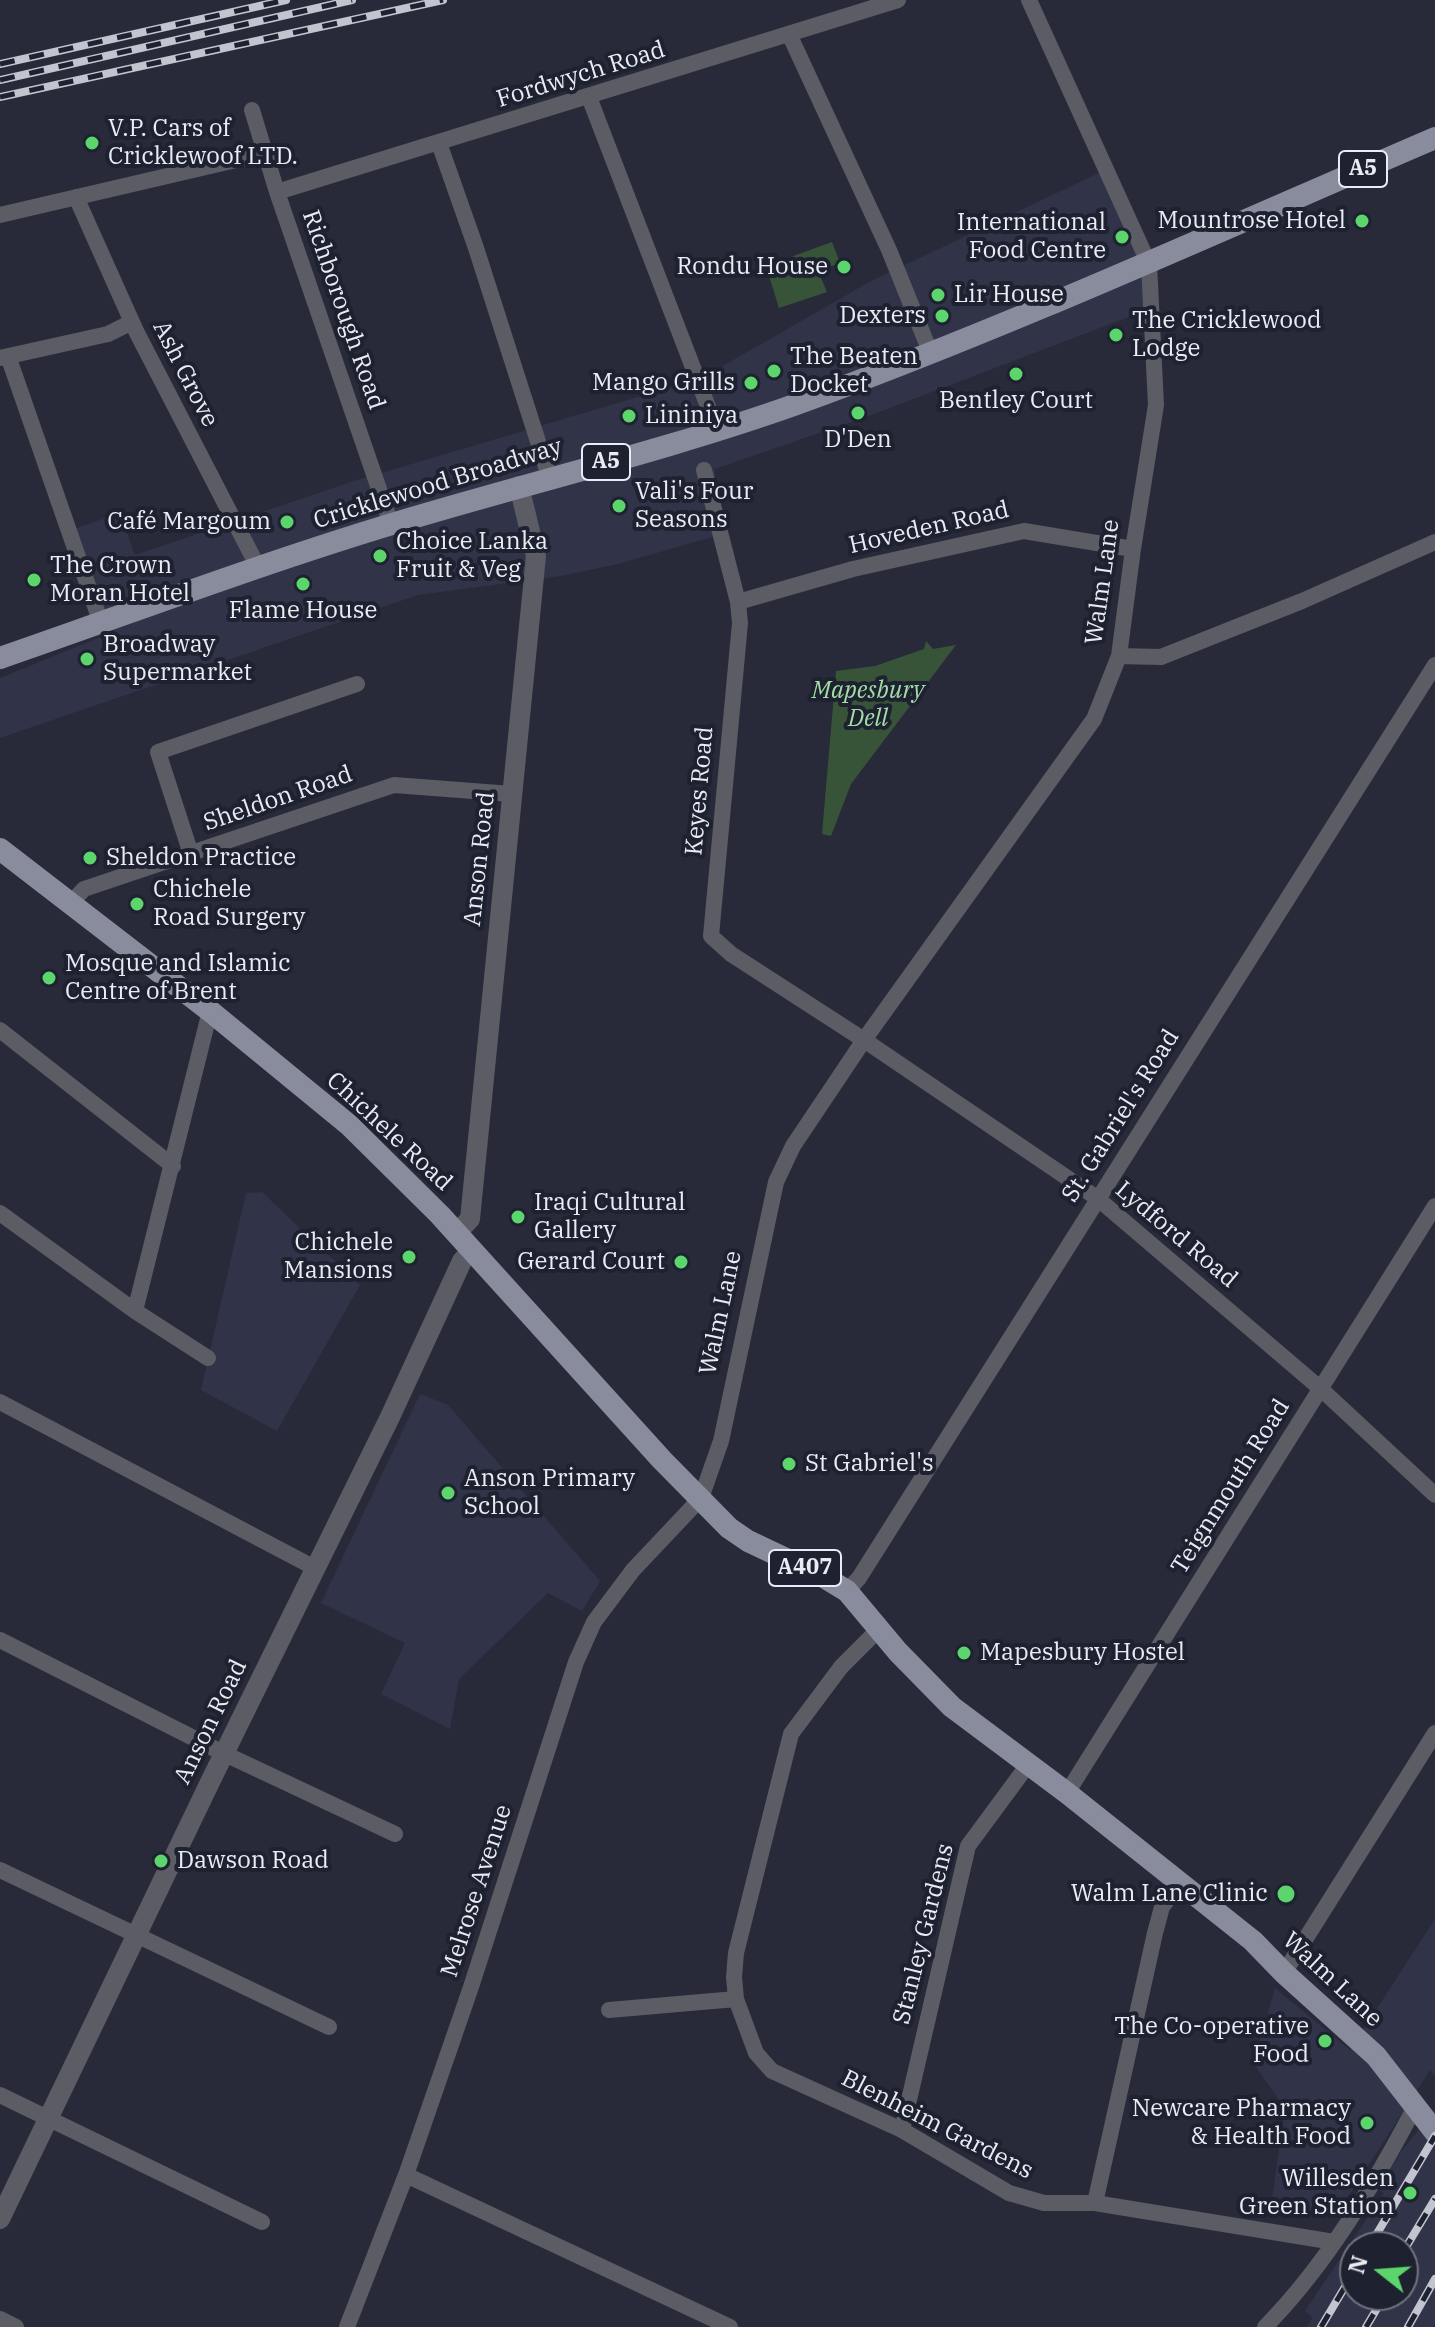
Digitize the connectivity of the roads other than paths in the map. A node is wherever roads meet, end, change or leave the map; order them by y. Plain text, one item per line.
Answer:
1 (898, 0) edge
2 (1029, 0) edge
3 (790, 36) junction
4 (589, 97) junction
5 (252, 110) dead end
6 (1435, 138) edge
7 (439, 143) junction
8 (266, 153) junction
9 (277, 192) junction
10 (76, 197) junction
11 (0, 215) edge
12 (1149, 264) junction
13 (132, 322) junction
14 (931, 354) junction
15 (4, 357) edge
16 (717, 430) junction
17 (704, 470) dead end
18 (550, 479) junction
19 (519, 486) junction
20 (391, 524) junction
21 (1435, 542) edge
22 (1133, 549) junction
23 (259, 569) junction
24 (738, 602) junction
25 (101, 623) junction
26 (1119, 656) junction
27 (0, 658) edge
28 (1435, 665) edge
29 (357, 684) dead end
30 (512, 794) junction
31 (0, 849) edge
32 (191, 854) junction
33 (70, 904) junction
34 (210, 1011) junction
35 (0, 1030) edge
36 (864, 1040) junction
37 (173, 1166) junction
38 (1097, 1198) junction
39 (1435, 1206) edge
40 (0, 1213) edge
41 (464, 1242) junction
42 (135, 1311) junction
43 (208, 1358) dead end
44 (1321, 1389) junction
45 (0, 1402) edge
46 (1435, 1495) edge
47 (701, 1498) junction
48 (315, 1568) junction
49 (847, 1591) junction
50 (880, 1628) junction
51 (0, 1640) edge
52 (1435, 1733) edge
53 (225, 1754) junction
54 (1027, 1766) junction
55 (1067, 1793) junction
56 (395, 1834) dead end
57 (0, 1870) edge
58 (1179, 1884) junction
59 (136, 1936) junction
60 (1284, 1973) junction
61 (736, 1999) junction
62 (609, 2010) dead end
63 (329, 2027) dead end
64 (0, 2095) edge
65 (49, 2119) junction
66 (1425, 2119) edge
67 (902, 2130) junction
68 (406, 2175) junction
69 (1095, 2203) junction
70 (0, 2219) edge
71 (262, 2222) dead end
72 (1334, 2242) junction
73 (0, 2319) edge
74 (16, 2327) edge
75 (347, 2327) edge
76 (730, 2327) edge
77 (1265, 2327) edge

1 - 3 street, Fordwych Road
2 - 12 street
3 - 4 street, Fordwych Road
3 - 14 street
4 - 7 street, Fordwych Road
4 - 16 street
5 - 8 street, Richborough Road
6 - 12 main road, Cricklewood Broadway / A5
7 - 9 street, Fordwych Road
7 - 18 street
8 - 9 street, Richborough Road
8 - 10 street
9 - 20 street, Richborough Road
10 - 11 street
10 - 13 street, Ash Grove
12 - 14 main road, Cricklewood Broadway / A5
12 - 22 street, Walm Lane
13 - 15 street
13 - 23 street, Ash Grove
14 - 16 main road, Cricklewood Broadway / A5
15 - 25 street
16 - 18 main road, Cricklewood Broadway / A5
17 - 24 street, Keyes Road
18 - 19 main road, Cricklewood Broadway / A5
19 - 20 main road, Cricklewood Broadway / A5
19 - 30 street, Anson Road
20 - 23 main road, Cricklewood Broadway / A5
21 - 26 street
22 - 24 street, Hoveden Road
22 - 26 street, Walm Lane
23 - 25 main road, Cricklewood Broadway / A5
24 - 36 street, Keyes Road
25 - 27 main road, Cricklewood Broadway / A5
26 - 36 street, Walm Lane
28 - 38 street, St. Gabriel's Road
29 - 32 street
30 - 32 street, Sheldon Road
30 - 41 street, Anson Road
31 - 33 main road, Chichele Road / A407
32 - 33 street, Sheldon Road
33 - 34 main road, Chichele Road / A407
34 - 37 street
34 - 41 main road, Chichele Road / A407
35 - 37 street
36 - 38 street, Lydford Road
36 - 47 street, Walm Lane
37 - 42 street
38 - 44 street, Lydford Road
38 - 49 street, St. Gabriel's Road
39 - 44 street, Teignmouth Road
40 - 42 street
41 - 47 main road, Chichele Road / A407
41 - 48 street, Anson Road
42 - 43 street
44 - 46 street, Lydford Road
44 - 55 street, Teignmouth Road
45 - 48 street
47 - 49 main road, Walm Lane / A407
47 - 68 street, Melrose Avenue
48 - 53 street, Anson Road
49 - 50 main road, Walm Lane / A407
50 - 54 main road, Walm Lane / A407
50 - 61 street, Blenheim Gardens
51 - 53 street
52 - 60 street
53 - 56 street
53 - 59 street, Anson Road
54 - 55 main road, Walm Lane / A407
54 - 67 street, Stanley Gardens
55 - 58 main road, Walm Lane / A407
57 - 59 street
58 - 60 main road, Walm Lane / A407
58 - 69 street
59 - 63 street
59 - 65 street, Anson Road
60 - 66 main road, Walm Lane / A407
61 - 62 street
61 - 67 street, Blenheim Gardens
64 - 65 street
65 - 70 street, Anson Road
65 - 71 street
66 - 72 street
67 - 69 street, Blenheim Gardens
68 - 75 street, Melrose Avenue
68 - 76 street
69 - 72 street, Blenheim Gardens
72 - 77 street
73 - 74 street

